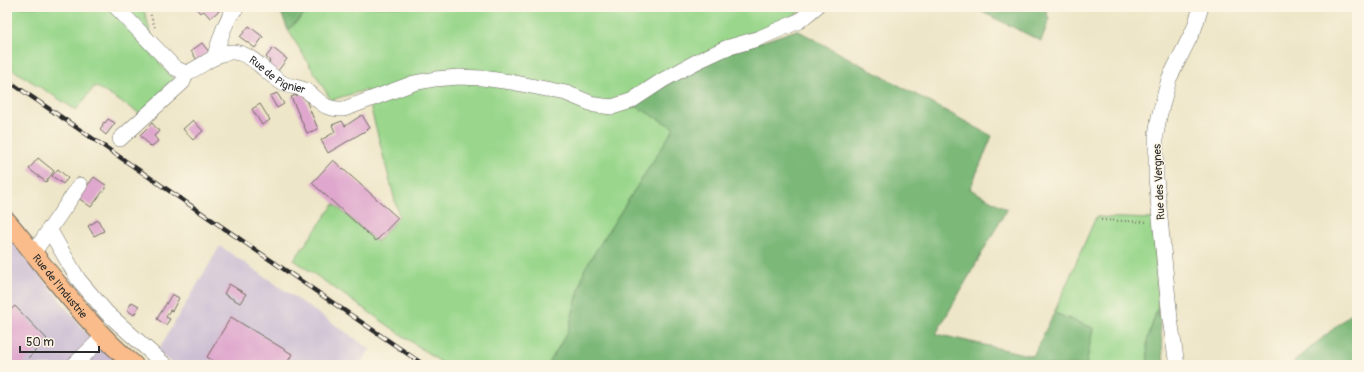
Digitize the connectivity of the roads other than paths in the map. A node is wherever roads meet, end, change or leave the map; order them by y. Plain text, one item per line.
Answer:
1 (116, 7) edge
2 (237, 7) edge
3 (816, 7) edge
4 (1201, 7) edge
5 (222, 33) junction
6 (232, 52) junction
7 (214, 58) junction
8 (186, 72) junction
9 (120, 139) dead end
10 (80, 185) dead end
11 (7, 221) edge
12 (49, 229) junction
13 (34, 252) junction
14 (81, 283) junction
15 (67, 295) junction
16 (104, 336) junction
17 (74, 365) edge
18 (134, 365) edge
19 (165, 365) edge
20 (1177, 365) edge

1 - 8 street
2 - 5 street
3 - 6 street, Rue de Pignier
4 - 20 street, Rue des Vergnes
5 - 6 street
5 - 7 street
6 - 7 street
7 - 8 street
8 - 9 street
10 - 12 street
11 - 13 main road, Rue de l'Industrie
12 - 13 street
12 - 14 street, Rue de l'Industrie
13 - 15 main road, Rue de l'Industrie
14 - 15 street
14 - 19 street, Rue de l'Industrie
15 - 16 main road, Rue de l'Industrie
16 - 17 street
16 - 18 main road, Rue de l'Industrie

